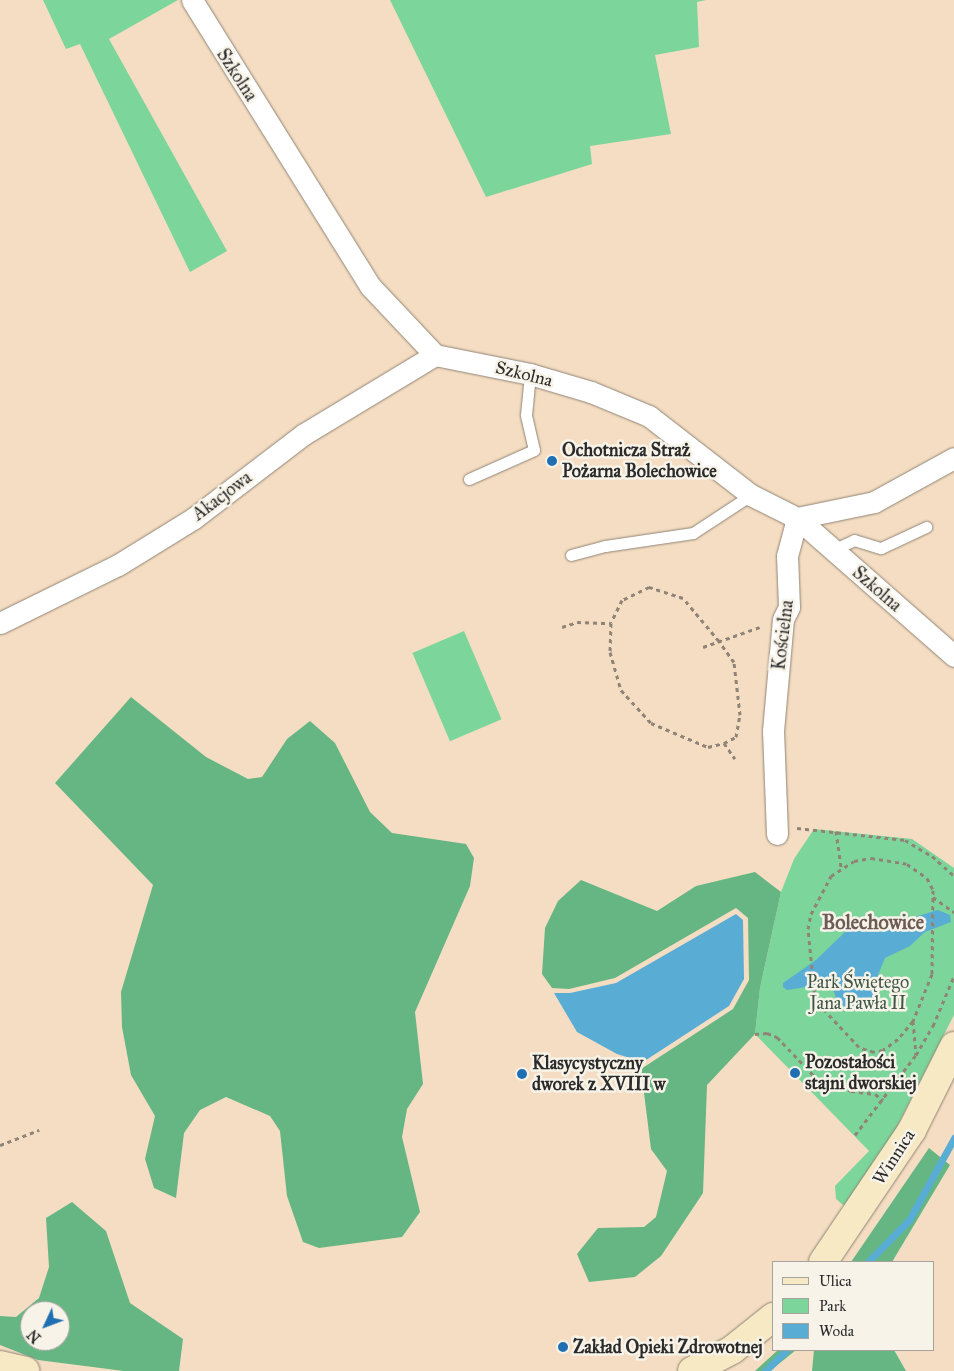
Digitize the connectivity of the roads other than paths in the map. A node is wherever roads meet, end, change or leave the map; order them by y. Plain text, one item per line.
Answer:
1 (192, 0) edge
2 (435, 354) junction
3 (530, 374) junction
4 (954, 458) edge
5 (469, 479) dead end
6 (751, 495) junction
7 (797, 518) junction
8 (926, 526) dead end
9 (833, 550) junction
10 (571, 555) dead end
11 (0, 623) edge
12 (954, 656) edge
13 (777, 830) road end
14 (954, 1046) edge
15 (824, 1261) edge
16 (772, 1318) edge
17 (0, 1365) edge
18 (25, 1371) edge
19 (692, 1371) edge

1 - 2 street, Szkolna
2 - 3 street, Szkolna
2 - 11 street, Akacjowa
3 - 5 lane
3 - 6 street, Szkolna
4 - 7 street
6 - 7 street, Szkolna
6 - 10 lane
7 - 9 street, Szkolna
7 - 13 street, Kościelna
8 - 9 lane
9 - 12 street, Szkolna
14 - 15 street, Winnica
16 - 19 street
17 - 18 street

